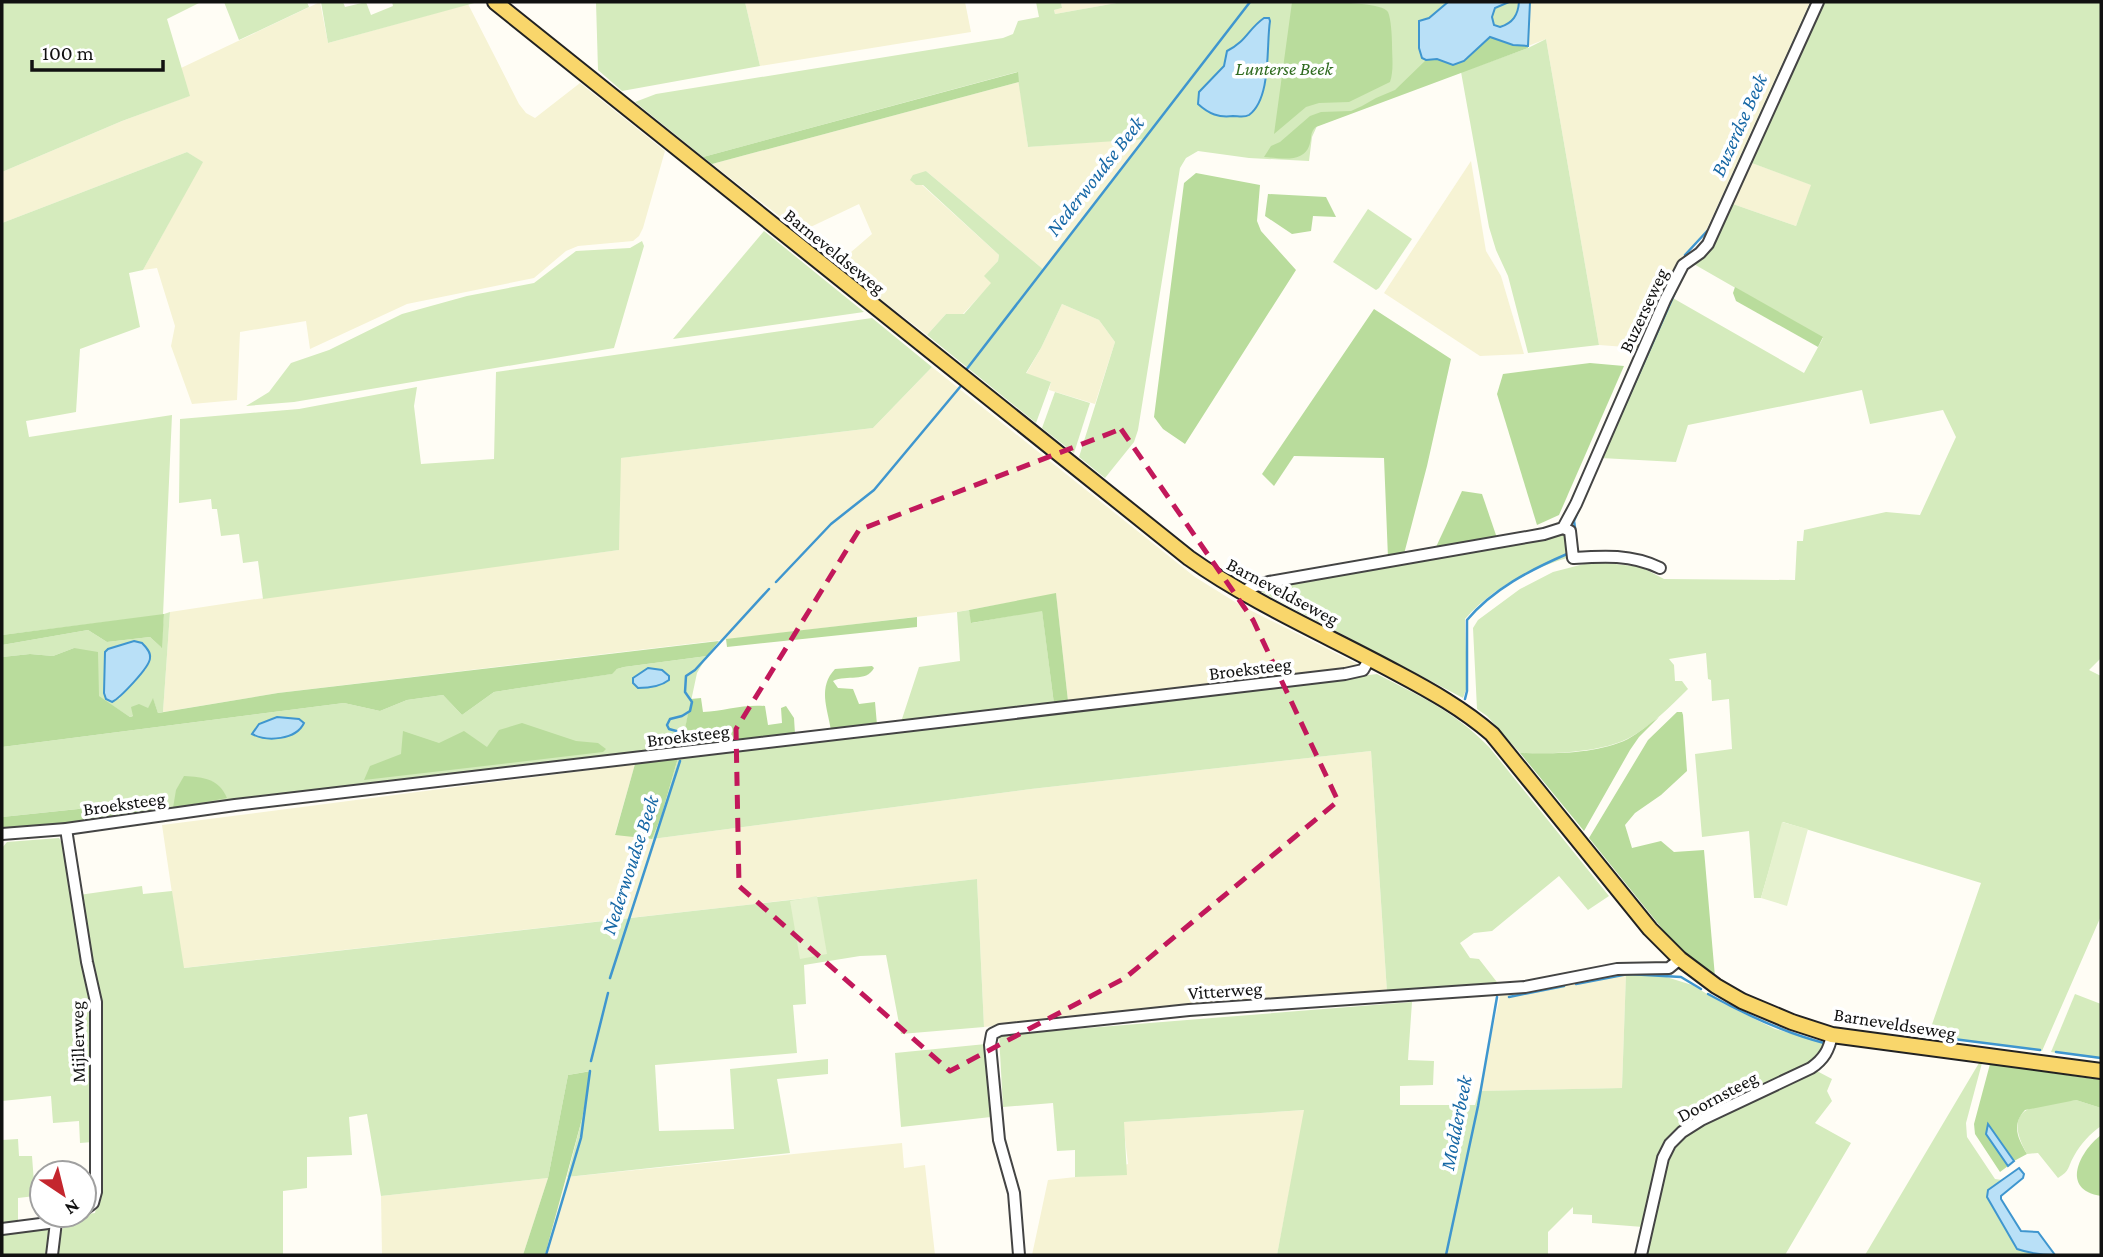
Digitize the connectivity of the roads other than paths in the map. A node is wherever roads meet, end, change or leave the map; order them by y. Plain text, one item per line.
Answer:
1 (495, 2) edge
2 (1818, 2) edge
3 (1563, 528) junction
4 (1660, 568) dead end
5 (1242, 593) junction
6 (1370, 658) junction
7 (66, 829) junction
8 (2, 834) edge
9 (1680, 959) junction
10 (1832, 1034) junction
11 (2101, 1071) edge
12 (96, 1159) edge
13 (28, 1226) edge
14 (2, 1229) edge
15 (55, 1229) edge
16 (52, 1255) edge
17 (1019, 1255) edge
18 (1641, 1255) edge

1 - 5 main road, Barneveldseweg
2 - 3 street, Buzerseweg
3 - 4 street
3 - 5 street
5 - 6 main road, Barneveldseweg
6 - 7 street, Broeksteeg
6 - 9 main road, Barneveldseweg
7 - 8 street, Broeksteeg
7 - 12 street, Mijllerweg
9 - 10 main road, Barneveldseweg
9 - 17 street, Vitterweg
10 - 11 main road, Barneveldseweg
10 - 18 street, Doornsteeg
13 - 14 street
15 - 16 street

